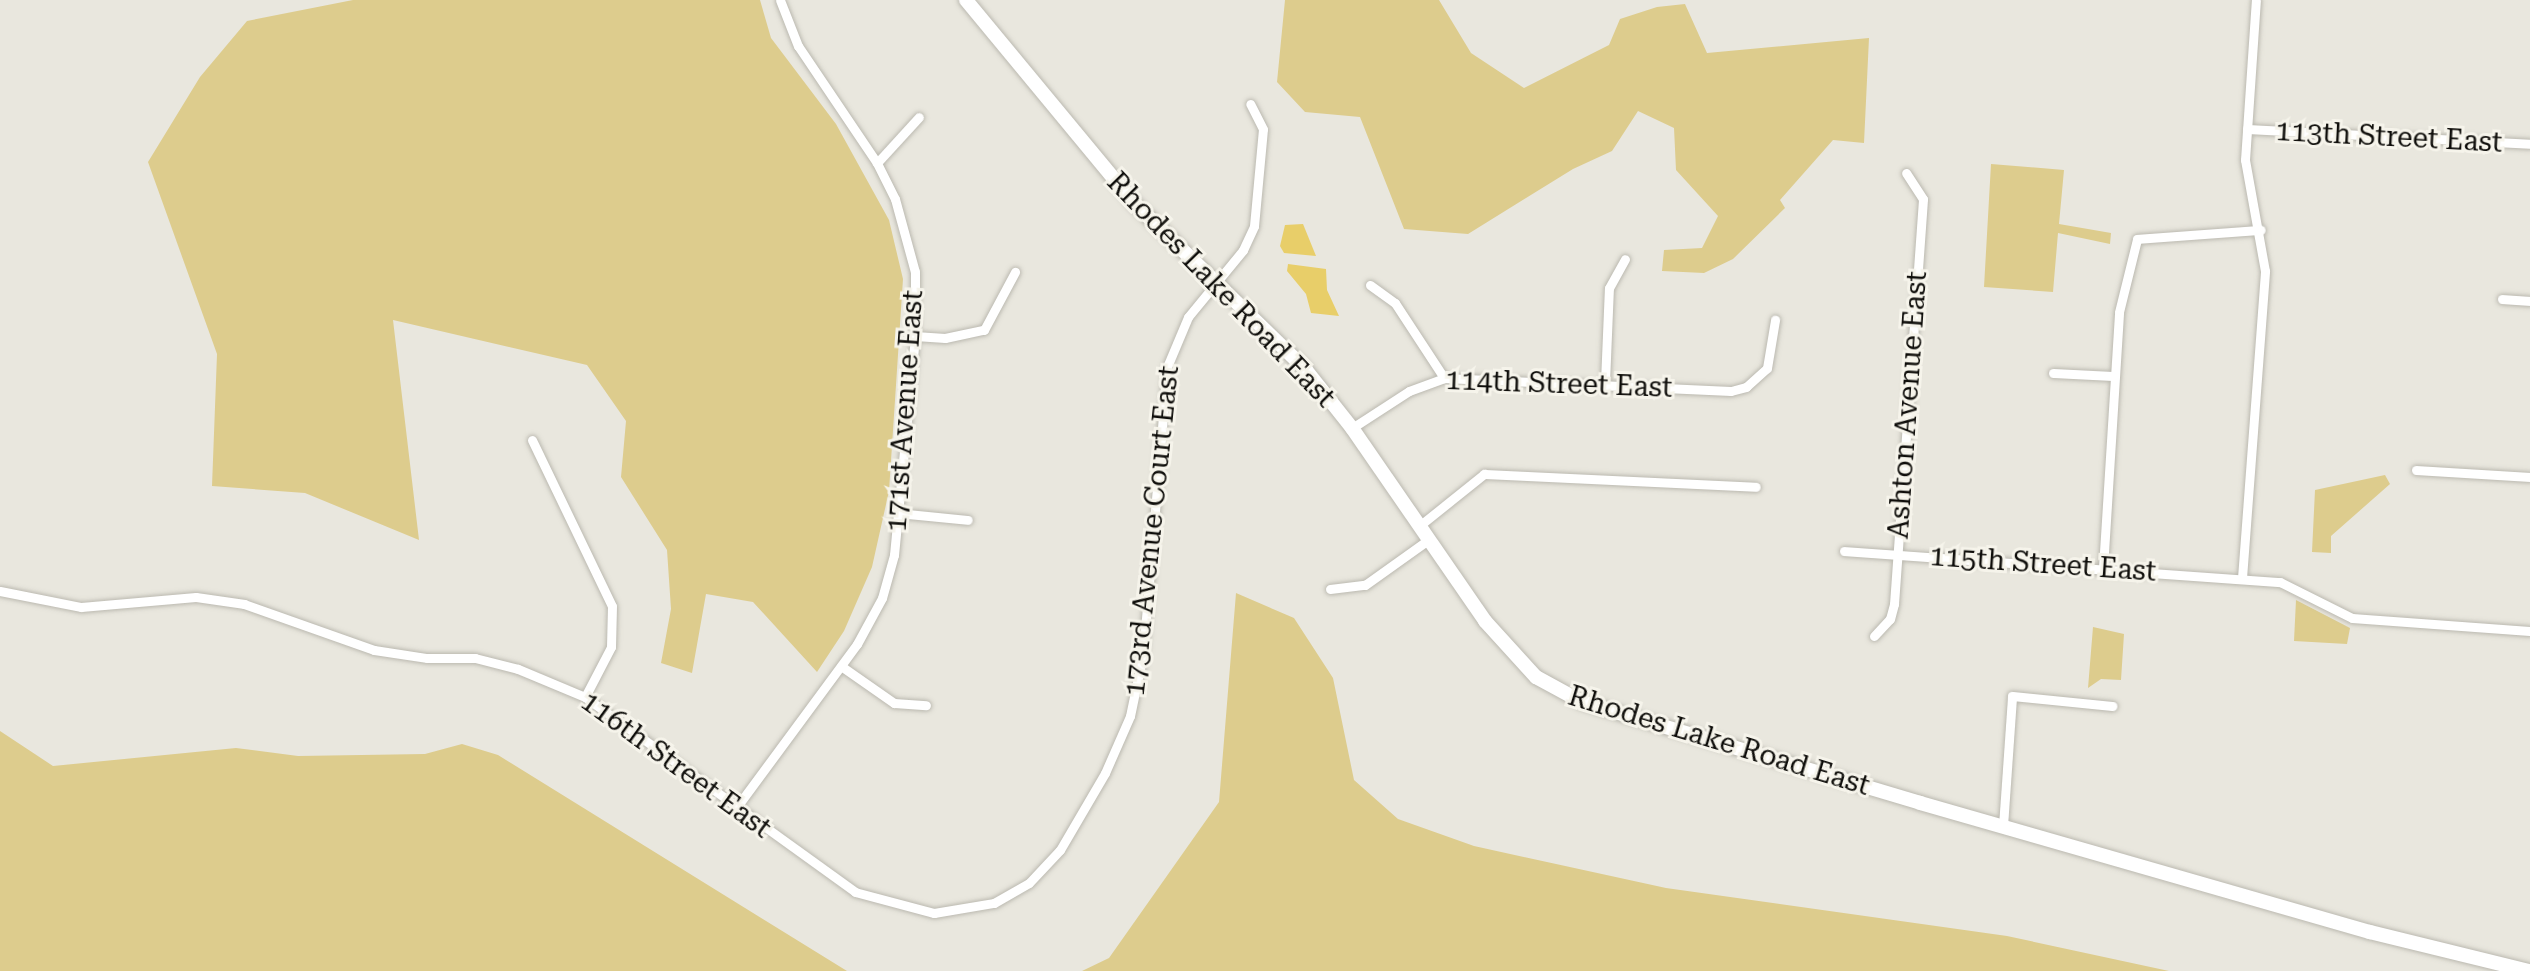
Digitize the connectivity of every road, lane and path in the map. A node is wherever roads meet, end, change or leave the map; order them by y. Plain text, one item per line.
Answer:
1 (780, 0) edge
2 (966, 0) edge
3 (2256, 0) edge
4 (1250, 104) dead end
5 (919, 117) dead end
6 (2247, 129) junction
7 (2530, 144) edge
8 (877, 163) junction
9 (1906, 173) dead end
10 (2261, 230) junction
11 (1625, 259) dead end
12 (1015, 272) dead end
13 (1216, 283) junction
14 (1370, 285) dead end
15 (2502, 299) dead end
16 (2530, 301) edge
17 (1775, 320) dead end
18 (915, 336) junction
19 (2053, 373) dead end
20 (2113, 376) junction
21 (1444, 378) junction
22 (1605, 382) junction
23 (1352, 428) junction
24 (532, 440) dead end
25 (2416, 470) dead end
26 (2530, 477) edge
27 (1756, 487) dead end
28 (897, 513) junction
29 (968, 520) dead end
30 (1418, 527) junction
31 (1428, 540) junction
32 (1844, 551) dead end
33 (1898, 554) junction
34 (2103, 568) junction
35 (2242, 578) junction
36 (1330, 589) dead end
37 (0, 591) edge
38 (2530, 631) edge
39 (1874, 636) dead end
40 (841, 666) junction
41 (585, 697) junction
42 (926, 705) dead end
43 (2113, 706) dead end
44 (736, 808) junction
45 (2003, 826) junction
46 (1009, 895) joint
47 (2529, 971) edge

1 - 8 street, 171st Avenue East
2 - 13 street, Rhodes Lake Road East
3 - 6 street
4 - 13 street, 173rd Avenue Court East
5 - 8 street
6 - 7 street, 113th Street East
6 - 10 street
8 - 18 street, 171st Avenue East
9 - 33 street, Ashton Avenue East
10 - 20 street
10 - 35 street
11 - 22 street
12 - 18 street
13 - 23 street, Rhodes Lake Road East
13 - 46 street, 173rd Avenue Court East
14 - 21 street
15 - 16 street
17 - 22 street, 114th Street East
18 - 28 street, 171st Avenue East
19 - 20 street
20 - 34 street
21 - 22 street, 114th Street East
21 - 23 street, 114th Street East
23 - 30 street, Rhodes Lake Road East
24 - 41 street
25 - 26 street
27 - 30 street
28 - 29 street
28 - 40 street, 171st Avenue East
30 - 31 street, Rhodes Lake Road East
31 - 36 street
31 - 45 street, Rhodes Lake Road East
32 - 33 street, 115th Street East
33 - 34 street, 115th Street East
33 - 39 street, Ashton Avenue East
34 - 35 street, 115th Street East
35 - 38 street, 115th Street East
37 - 41 street, 116th Street East
40 - 42 street
40 - 44 street, 171st Avenue East
41 - 44 street, 116th Street East
43 - 45 street
44 - 46 street, 116th Street East
45 - 47 street, Rhodes Lake Road East

